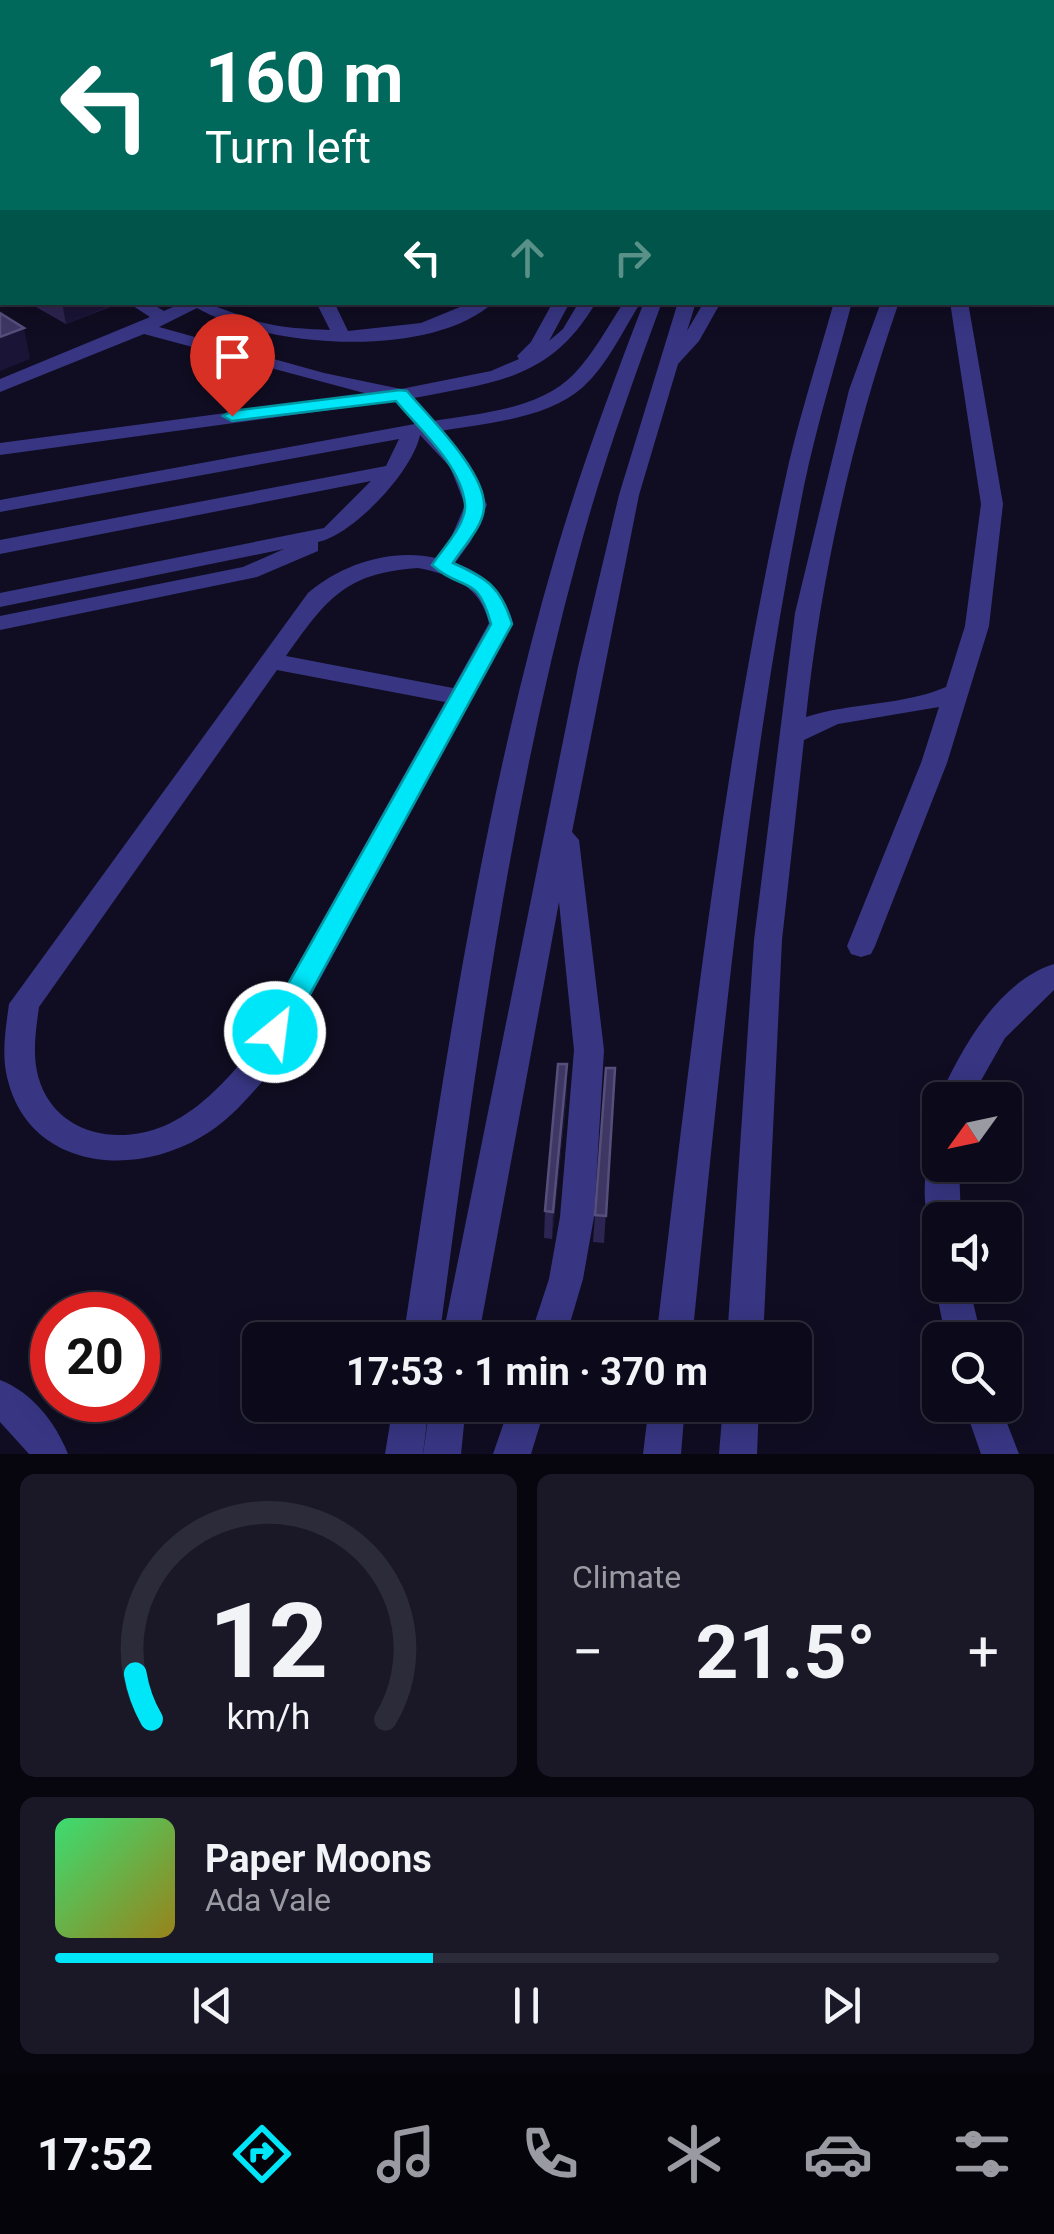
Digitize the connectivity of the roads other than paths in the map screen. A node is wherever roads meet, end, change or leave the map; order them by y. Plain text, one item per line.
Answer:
1 (140, 305) edge
2 (193, 305) edge
3 (203, 305) edge
4 (326, 305) edge
5 (479, 305) edge
6 (560, 305) edge
7 (586, 305) edge
8 (630, 305) edge
9 (652, 305) edge
10 (685, 305) edge
11 (711, 305) edge
12 (842, 305) edge
13 (889, 305) edge
14 (959, 305) edge
15 (164, 318) junction
16 (144, 328) junction
17 (342, 337) junction
18 (664, 367) junction
19 (511, 370) junction
20 (0, 386) edge
21 (400, 395) junction
22 (420, 429) junction
23 (0, 448) edge
24 (393, 470) junction
25 (0, 506) edge
26 (331, 533) junction
27 (0, 547) edge
28 (442, 565) junction
29 (0, 600) edge
30 (0, 623) edge
31 (271, 661) junction
32 (960, 690) junction
33 (460, 697) junction
34 (794, 735) junction
35 (563, 811) junction
36 (861, 946) dead end
37 (1054, 975) edge
38 (964, 1082) edge
39 (423, 1322) edge
40 (464, 1322) edge
41 (553, 1322) edge
42 (676, 1322) edge
43 (746, 1322) edge
44 (0, 1398) edge
45 (409, 1422) edge
46 (446, 1422) edge
47 (522, 1422) edge
48 (666, 1422) edge
49 (740, 1422) edge
50 (988, 1422) edge
51 (991, 1422) edge
52 (49, 1454) edge
53 (404, 1454) edge
54 (442, 1454) edge
55 (512, 1454) edge
56 (662, 1454) edge
57 (738, 1454) edge
58 (1000, 1454) edge
59 (1008, 1454) edge

1 - 15 street
2 - 15 street
3 - 17 street
4 - 17 street
5 - 17 street
6 - 19 street
7 - 19 street
8 - 22 street
9 - 39 street
10 - 18 street
11 - 18 street
12 - 42 street
13 - 34 street
14 - 32 street
15 - 16 street
16 - 20 street
16 - 21 street
18 - 35 street
19 - 21 street
21 - 22 street
21 - 23 street
22 - 24 street
22 - 25 street
22 - 28 street
24 - 26 street
24 - 27 street
26 - 29 street
26 - 30 street
28 - 31 street
28 - 33 street
31 - 33 street
31 - 33 street
32 - 34 street
32 - 36 street
34 - 43 street
35 - 40 street
35 - 41 street
37 - 38 street
44 - 52 street
45 - 53 street
46 - 54 street
47 - 55 street
48 - 56 street
49 - 57 street
50 - 58 street
51 - 59 street

